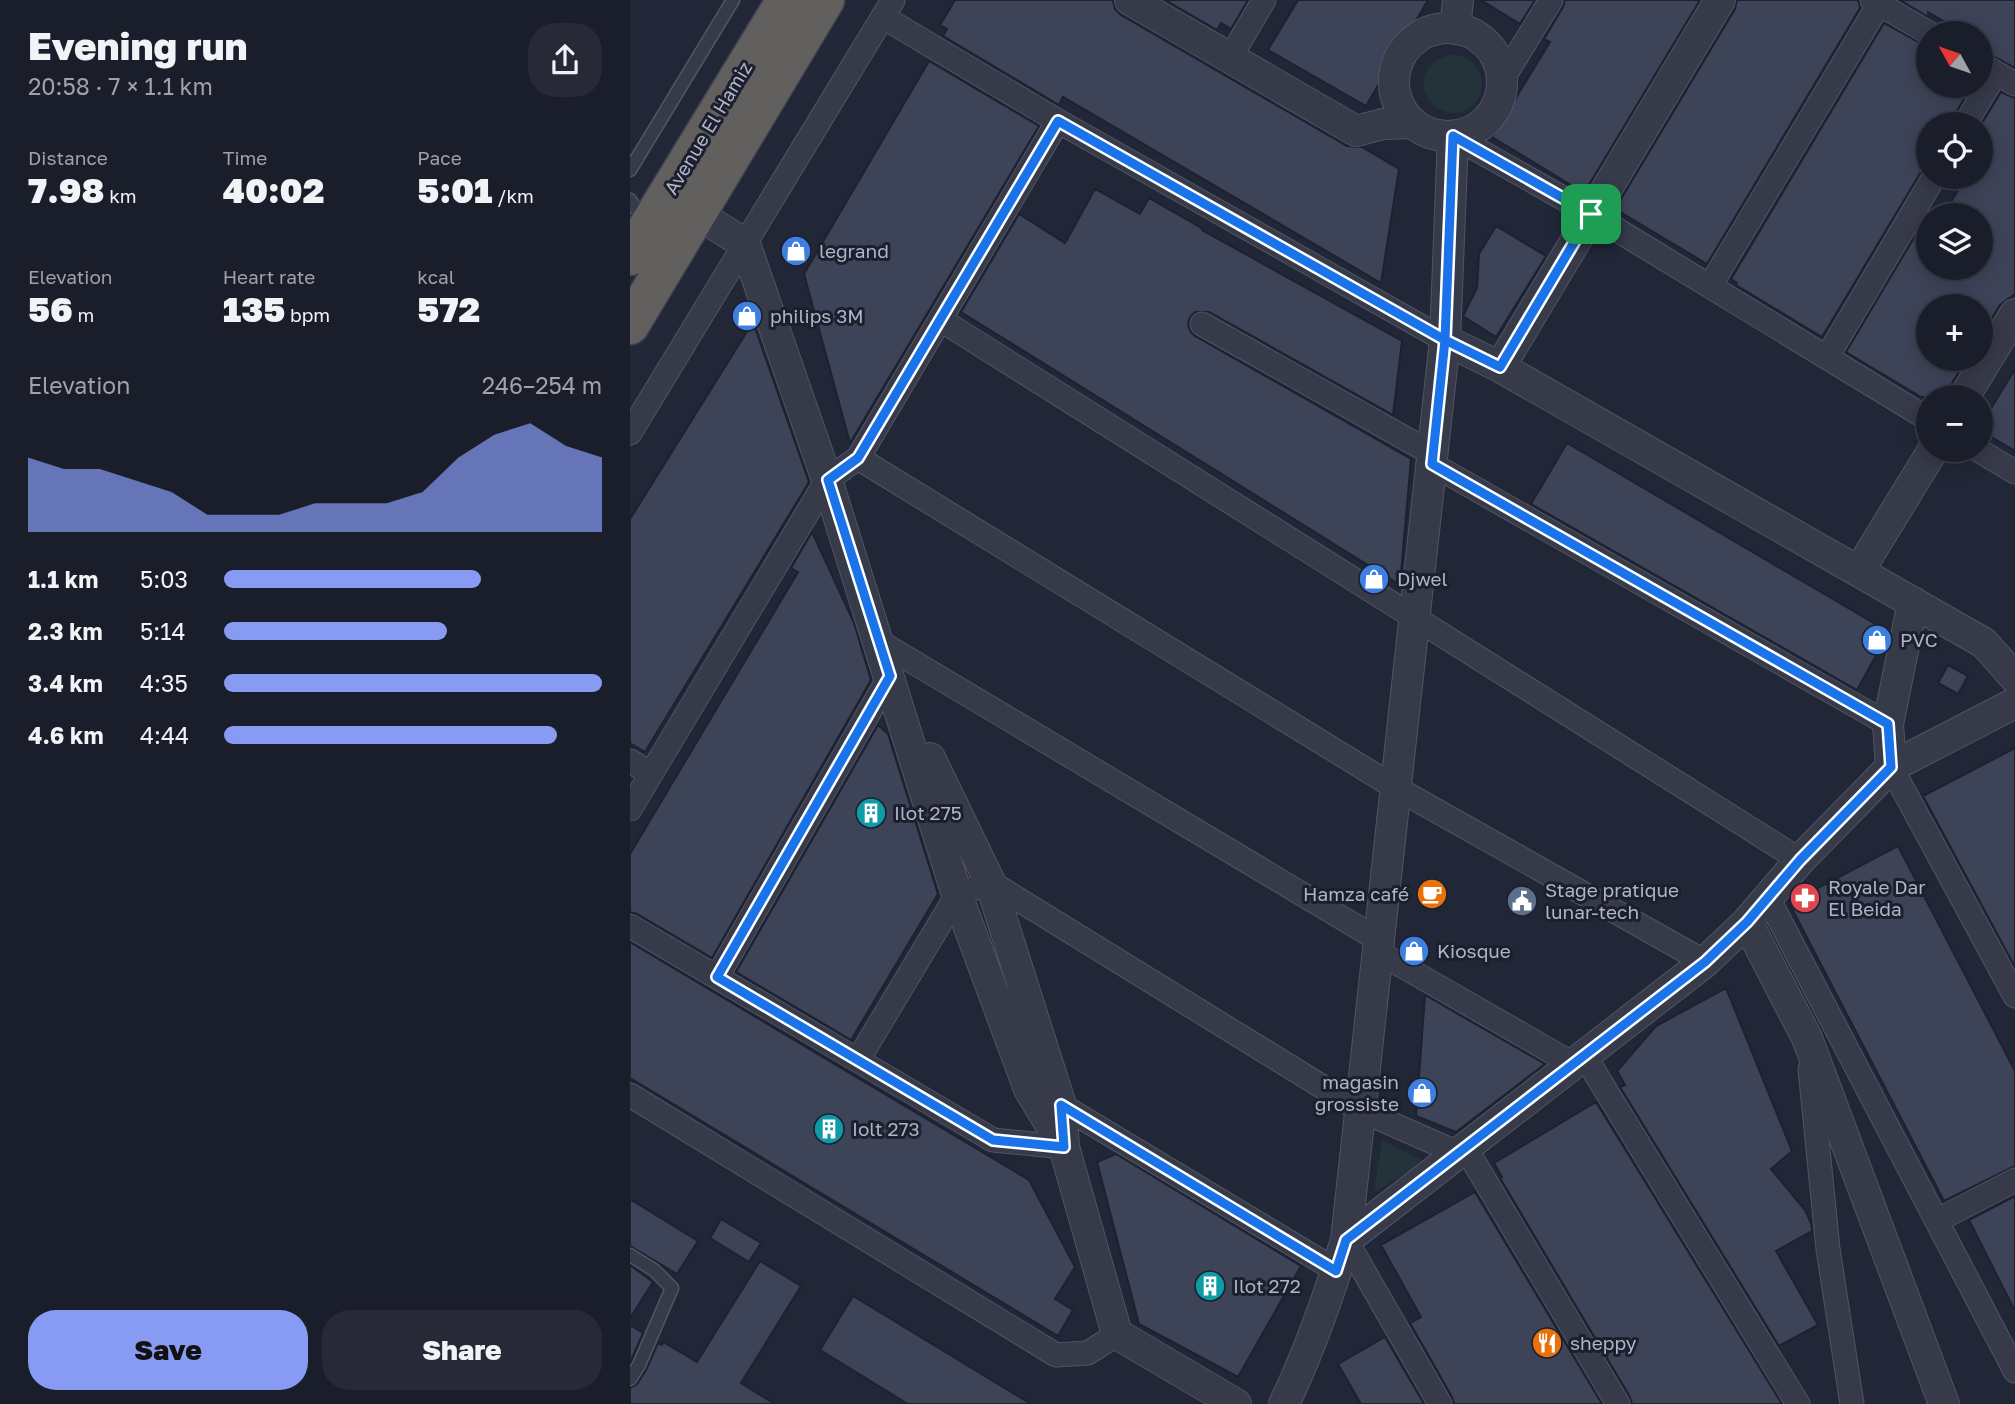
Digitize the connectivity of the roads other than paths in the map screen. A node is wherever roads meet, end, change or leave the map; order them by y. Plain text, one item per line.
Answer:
1 (733, 0) edge
2 (786, 0) edge
3 (825, 0) edge
4 (1130, 0) edge
5 (1264, 0) edge
6 (1551, 0) edge
7 (1720, 0) edge
8 (1875, 2) edge
9 (888, 9) edge
10 (1457, 15) edge
11 (1916, 26) edge
12 (1230, 58) junction
13 (1997, 74) edge
14 (1502, 80) junction
15 (1973, 112) edge
16 (1058, 121) junction
17 (1411, 122) junction
18 (1453, 136) junction
19 (630, 170) edge
20 (1927, 189) edge
21 (696, 213) junction
22 (1591, 214) junction
23 (636, 228) edge
24 (745, 244) junction
25 (1710, 286) junction
26 (2015, 314) edge
27 (941, 320) junction
28 (1202, 324) dead end
29 (630, 325) edge
30 (1445, 340) junction
31 (1827, 357) junction
32 (1500, 367) junction
33 (1972, 385) edge
34 (1916, 412) edge
35 (630, 433) edge
36 (858, 458) junction
37 (1432, 459) junction
38 (1993, 459) edge
39 (1926, 462) edge
40 (2015, 472) edge
41 (828, 480) junction
42 (1859, 571) junction
43 (1913, 602) junction
44 (1415, 619) junction
45 (878, 641) junction
46 (890, 676) junction
47 (2015, 678) edge
48 (2015, 703) edge
49 (1888, 724) junction
50 (630, 761) edge
51 (1891, 767) junction
52 (651, 774) junction
53 (1396, 788) junction
54 (630, 809) edge
55 (1800, 860) junction
56 (990, 882) junction
57 (957, 895) junction
58 (1768, 898) junction
59 (1747, 922) junction
60 (630, 926) edge
61 (1378, 946) junction
62 (1705, 962) junction
63 (717, 977) junction
64 (2015, 996) edge
65 (1807, 1038) junction
66 (859, 1060) junction
67 (1579, 1060) junction
68 (630, 1095) edge
69 (1061, 1105) junction
70 (1360, 1110) junction
71 (1064, 1147) junction
72 (1462, 1150) junction
73 (2015, 1180) edge
74 (1938, 1220) junction
75 (1346, 1240) junction
76 (630, 1255) edge
77 (1336, 1271) junction
78 (1116, 1334) junction
79 (2015, 1371) edge
80 (630, 1379) edge
81 (1236, 1404) edge
82 (1284, 1404) edge
83 (1440, 1404) edge
84 (1618, 1404) edge
85 (1798, 1404) edge
86 (1852, 1404) edge
87 (1944, 1404) edge

1 - 19 lane
2 - 23 highway, Avenue El Hamiz
3 - 21 highway
4 - 12 street
5 - 12 street
6 - 14 street
7 - 22 street
8 - 11 street
8 - 25 street
9 - 16 street
9 - 24 street
10 - 14 street
10 - 17 street
12 - 17 street
13 - 15 street
14 - 18 street
16 - 27 street
16 - 30 street
17 - 18 street
18 - 22 street
18 - 30 street
20 - 31 street
21 - 24 street
21 - 29 highway
22 - 25 street
22 - 32 street
24 - 35 street
24 - 41 street
25 - 31 street
26 - 33 street
27 - 36 street
27 - 44 street
28 - 37 street
30 - 32 street
30 - 37 street
31 - 34 street
32 - 42 street
36 - 41 street
36 - 53 street
37 - 44 street
37 - 49 street
38 - 40 street
39 - 42 street
41 - 45 street
41 - 52 street
42 - 43 street
43 - 47 street
43 - 49 street
44 - 53 street
44 - 55 street
45 - 46 street
45 - 61 street
46 - 56 street
46 - 57 street
46 - 63 street
48 - 51 street
49 - 51 street
50 - 52 street
51 - 55 street
51 - 64 street
52 - 54 street
53 - 61 street
53 - 62 street
55 - 58 street
56 - 57 street
56 - 69 street
56 - 70 street
57 - 66 street
57 - 71 street
58 - 59 street
58 - 74 street
59 - 62 street
59 - 65 street
60 - 63 street
61 - 67 street
61 - 70 street
62 - 67 street
63 - 66 street
65 - 86 street
65 - 87 street
66 - 71 street
67 - 72 street
67 - 85 street
68 - 78 street
69 - 71 street
69 - 77 street
70 - 72 street
70 - 75 street
71 - 78 street
72 - 75 street
72 - 84 street
73 - 74 street
74 - 79 street
75 - 77 street
75 - 83 street
76 - 80 lane
77 - 82 street
78 - 81 street

